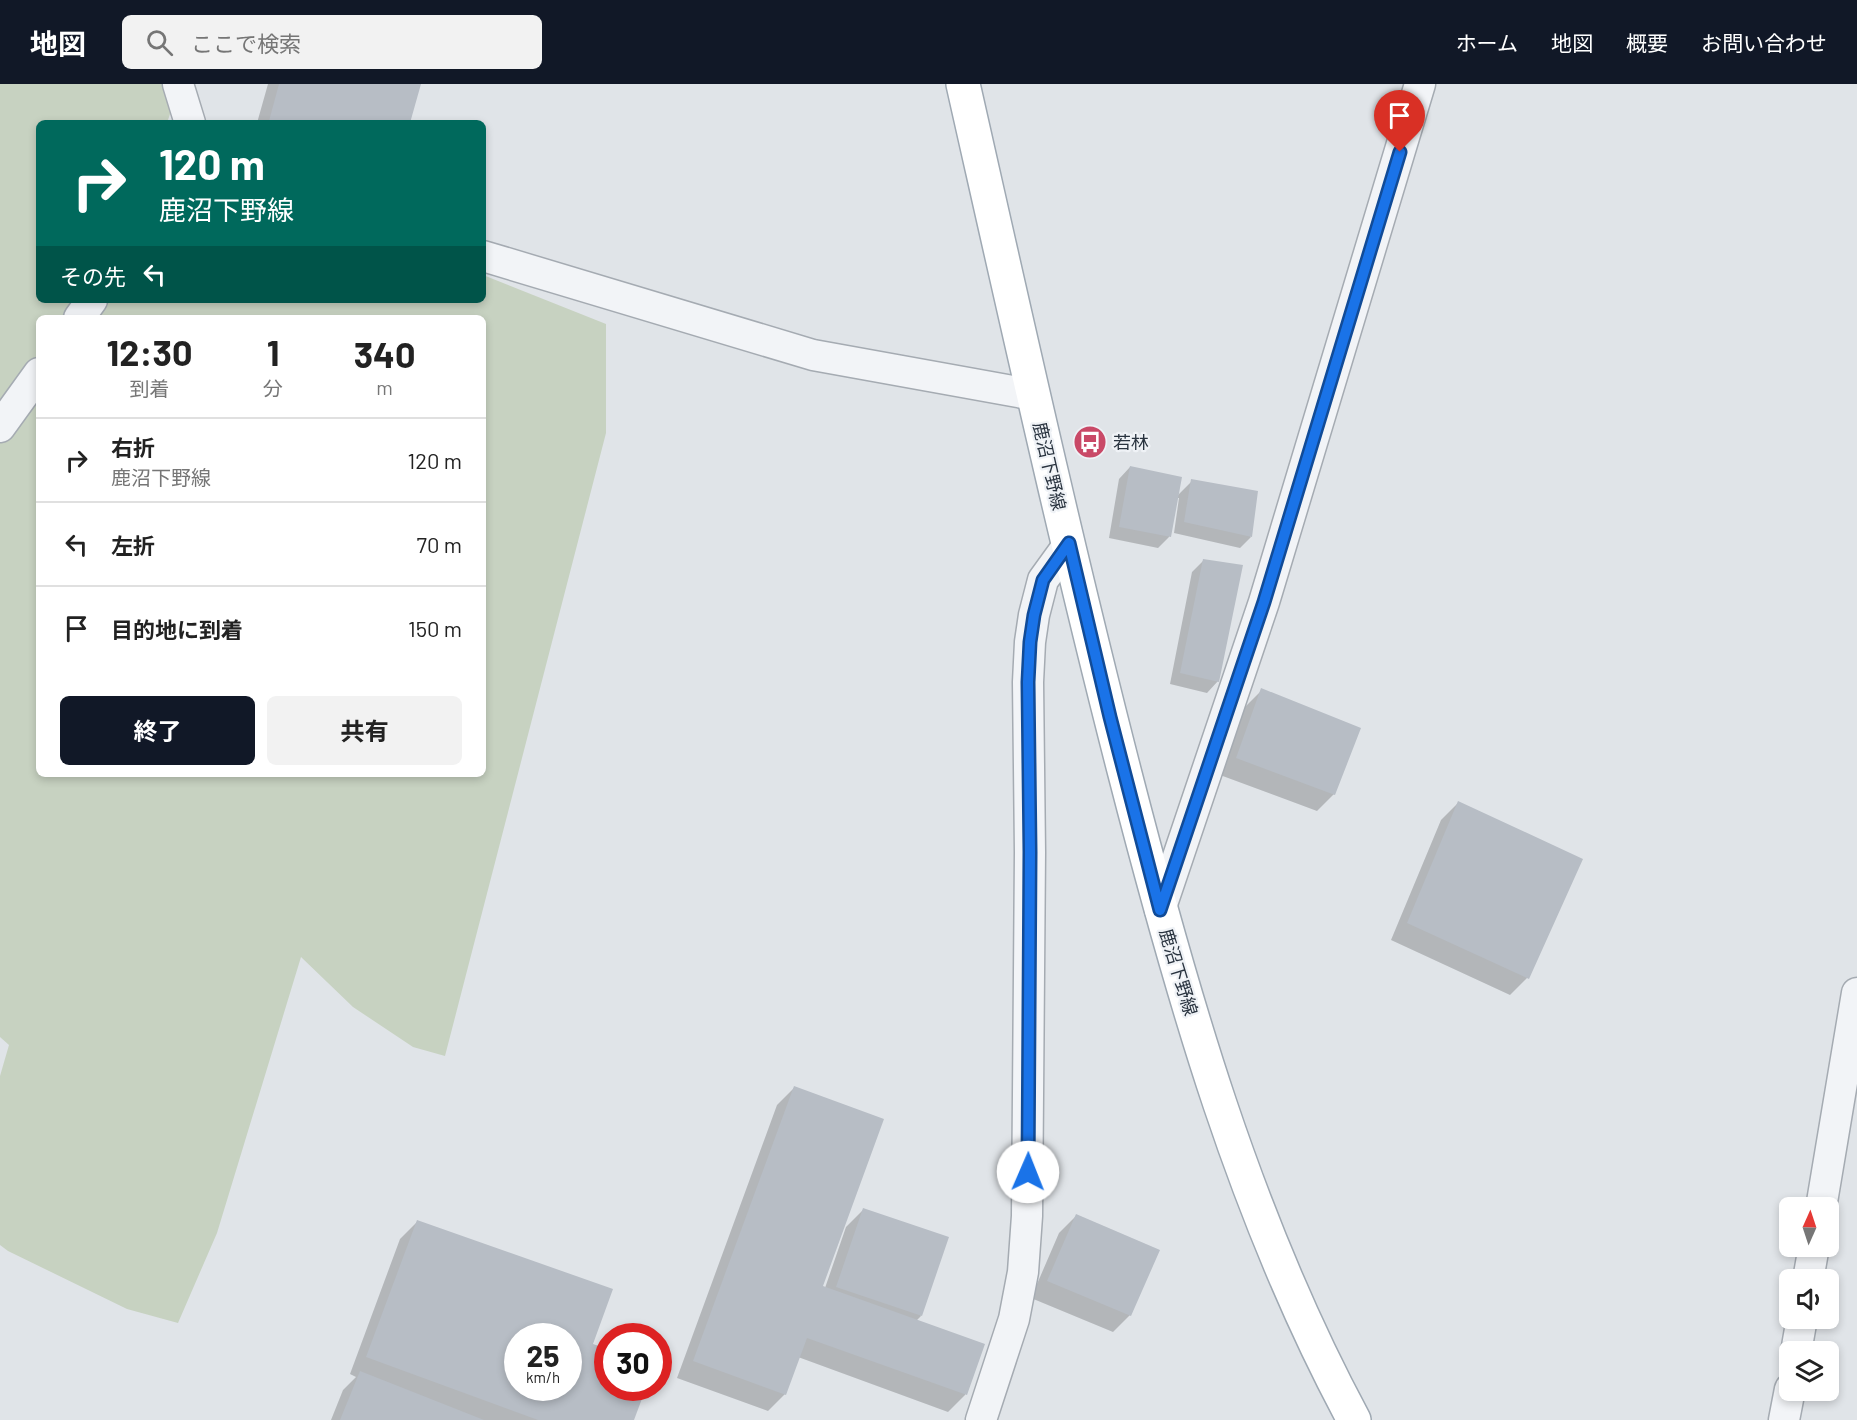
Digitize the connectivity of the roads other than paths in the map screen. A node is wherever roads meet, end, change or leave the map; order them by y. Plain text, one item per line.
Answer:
1 (178, 84) edge
2 (963, 84) edge
3 (1420, 84) edge
4 (189, 120) edge
5 (486, 257) edge
6 (36, 377) edge
7 (1034, 395) junction
8 (0, 427) edge
9 (1069, 543) junction
10 (1160, 910) junction
11 (1857, 993) edge
12 (1823, 1197) edge
13 (1788, 1401) edge
14 (981, 1420) edge
15 (1354, 1420) edge
16 (1784, 1420) edge

1 - 4 street
2 - 7 main road, 鹿沼下野線
3 - 10 street
5 - 7 street
6 - 8 street
7 - 9 main road, 鹿沼下野線
9 - 10 main road, 鹿沼下野線
9 - 14 street
10 - 15 main road, 鹿沼下野線
11 - 12 street
13 - 16 street

